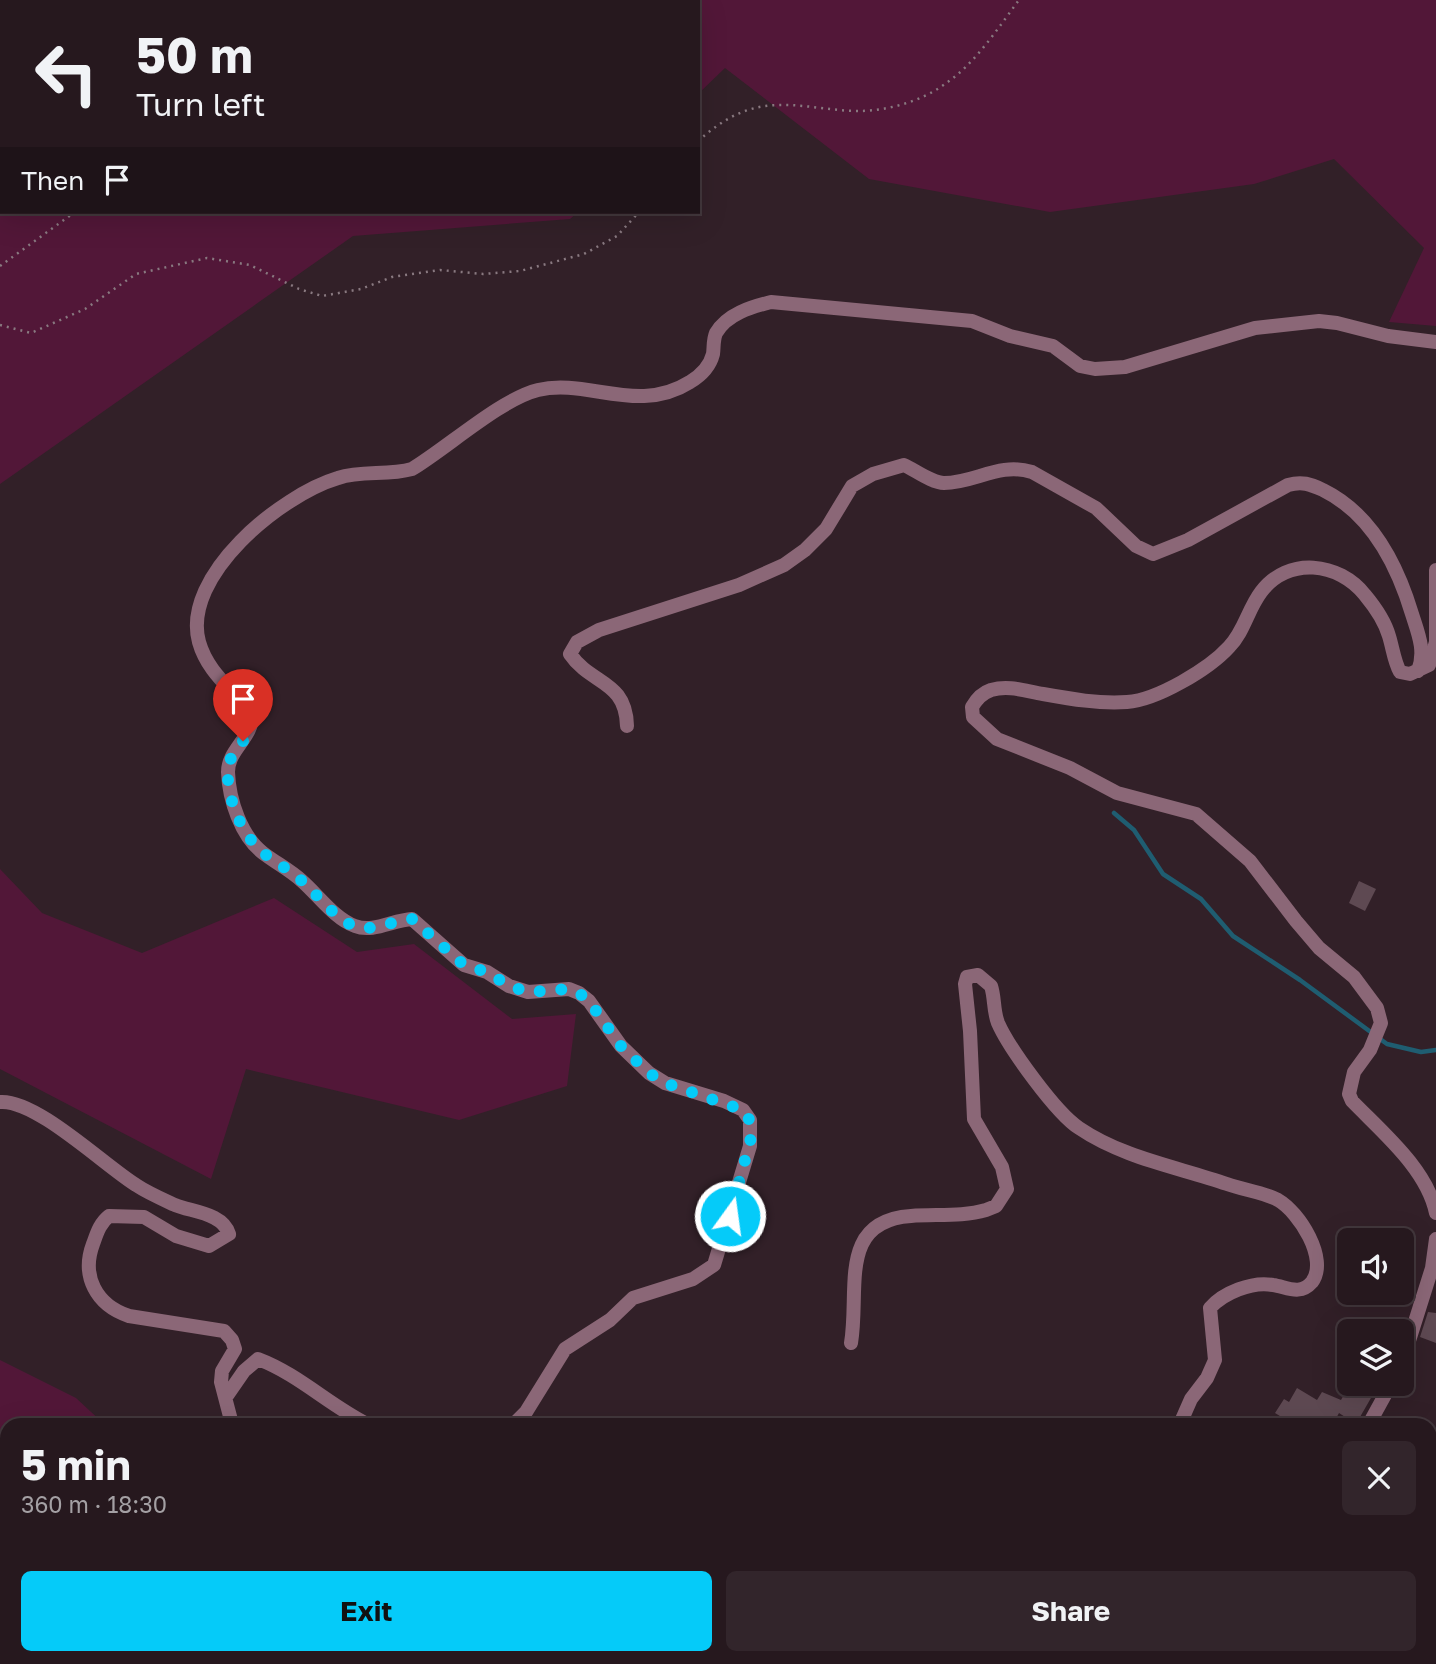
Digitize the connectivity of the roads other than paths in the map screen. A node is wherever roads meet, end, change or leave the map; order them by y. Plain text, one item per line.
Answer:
1 (1436, 342) edge
2 (1436, 570) edge
3 (1436, 641) edge
4 (1417, 672) junction
5 (628, 726) dead end
6 (0, 1102) edge
7 (1435, 1203) edge
8 (1436, 1239) edge
9 (1414, 1325) edge
10 (852, 1343) dead end
11 (226, 1396) junction
12 (1384, 1396) edge
13 (231, 1418) edge
14 (355, 1418) edge
15 (520, 1418) edge
16 (1183, 1418) edge
17 (1372, 1418) edge

1 - 15 street
2 - 3 street
3 - 4 street
4 - 5 street
4 - 7 street
6 - 11 street
8 - 9 street
10 - 16 street
11 - 13 street
11 - 14 street
12 - 17 street

